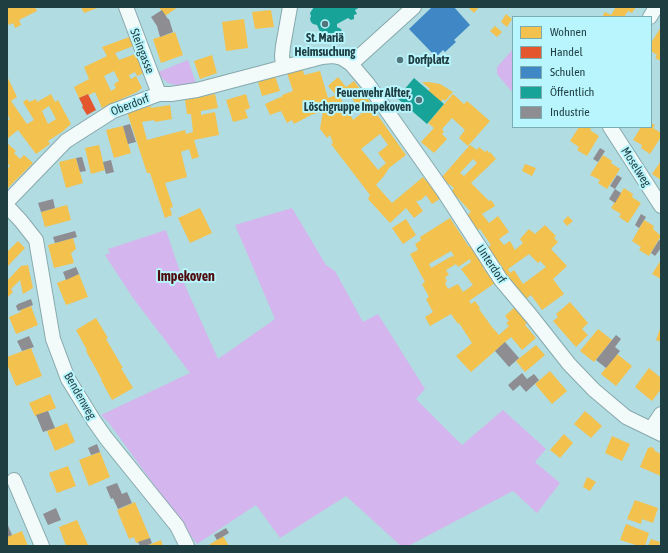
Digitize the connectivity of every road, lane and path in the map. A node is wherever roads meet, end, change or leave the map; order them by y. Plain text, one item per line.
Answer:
1 (126, 7) edge
2 (290, 7) edge
3 (414, 7) edge
4 (656, 7) edge
5 (651, 16) edge
6 (352, 64) junction
7 (283, 67) junction
8 (159, 94) junction
9 (611, 128) edge
10 (7, 202) edge
11 (7, 206) edge
12 (661, 206) edge
13 (661, 414) edge
14 (656, 432) edge
15 (14, 480) dead end
16 (42, 546) edge
17 (187, 546) edge

1 - 8 street, Steingasse
2 - 7 street
3 - 6 street
4 - 5 street
6 - 7 street, Oberdorf
6 - 14 street, Unterdorf
7 - 8 street, Oberdorf
8 - 10 street, Oberdorf
9 - 12 street, Moselweg
11 - 17 street, Bendenweg
13 - 14 street
15 - 16 street

